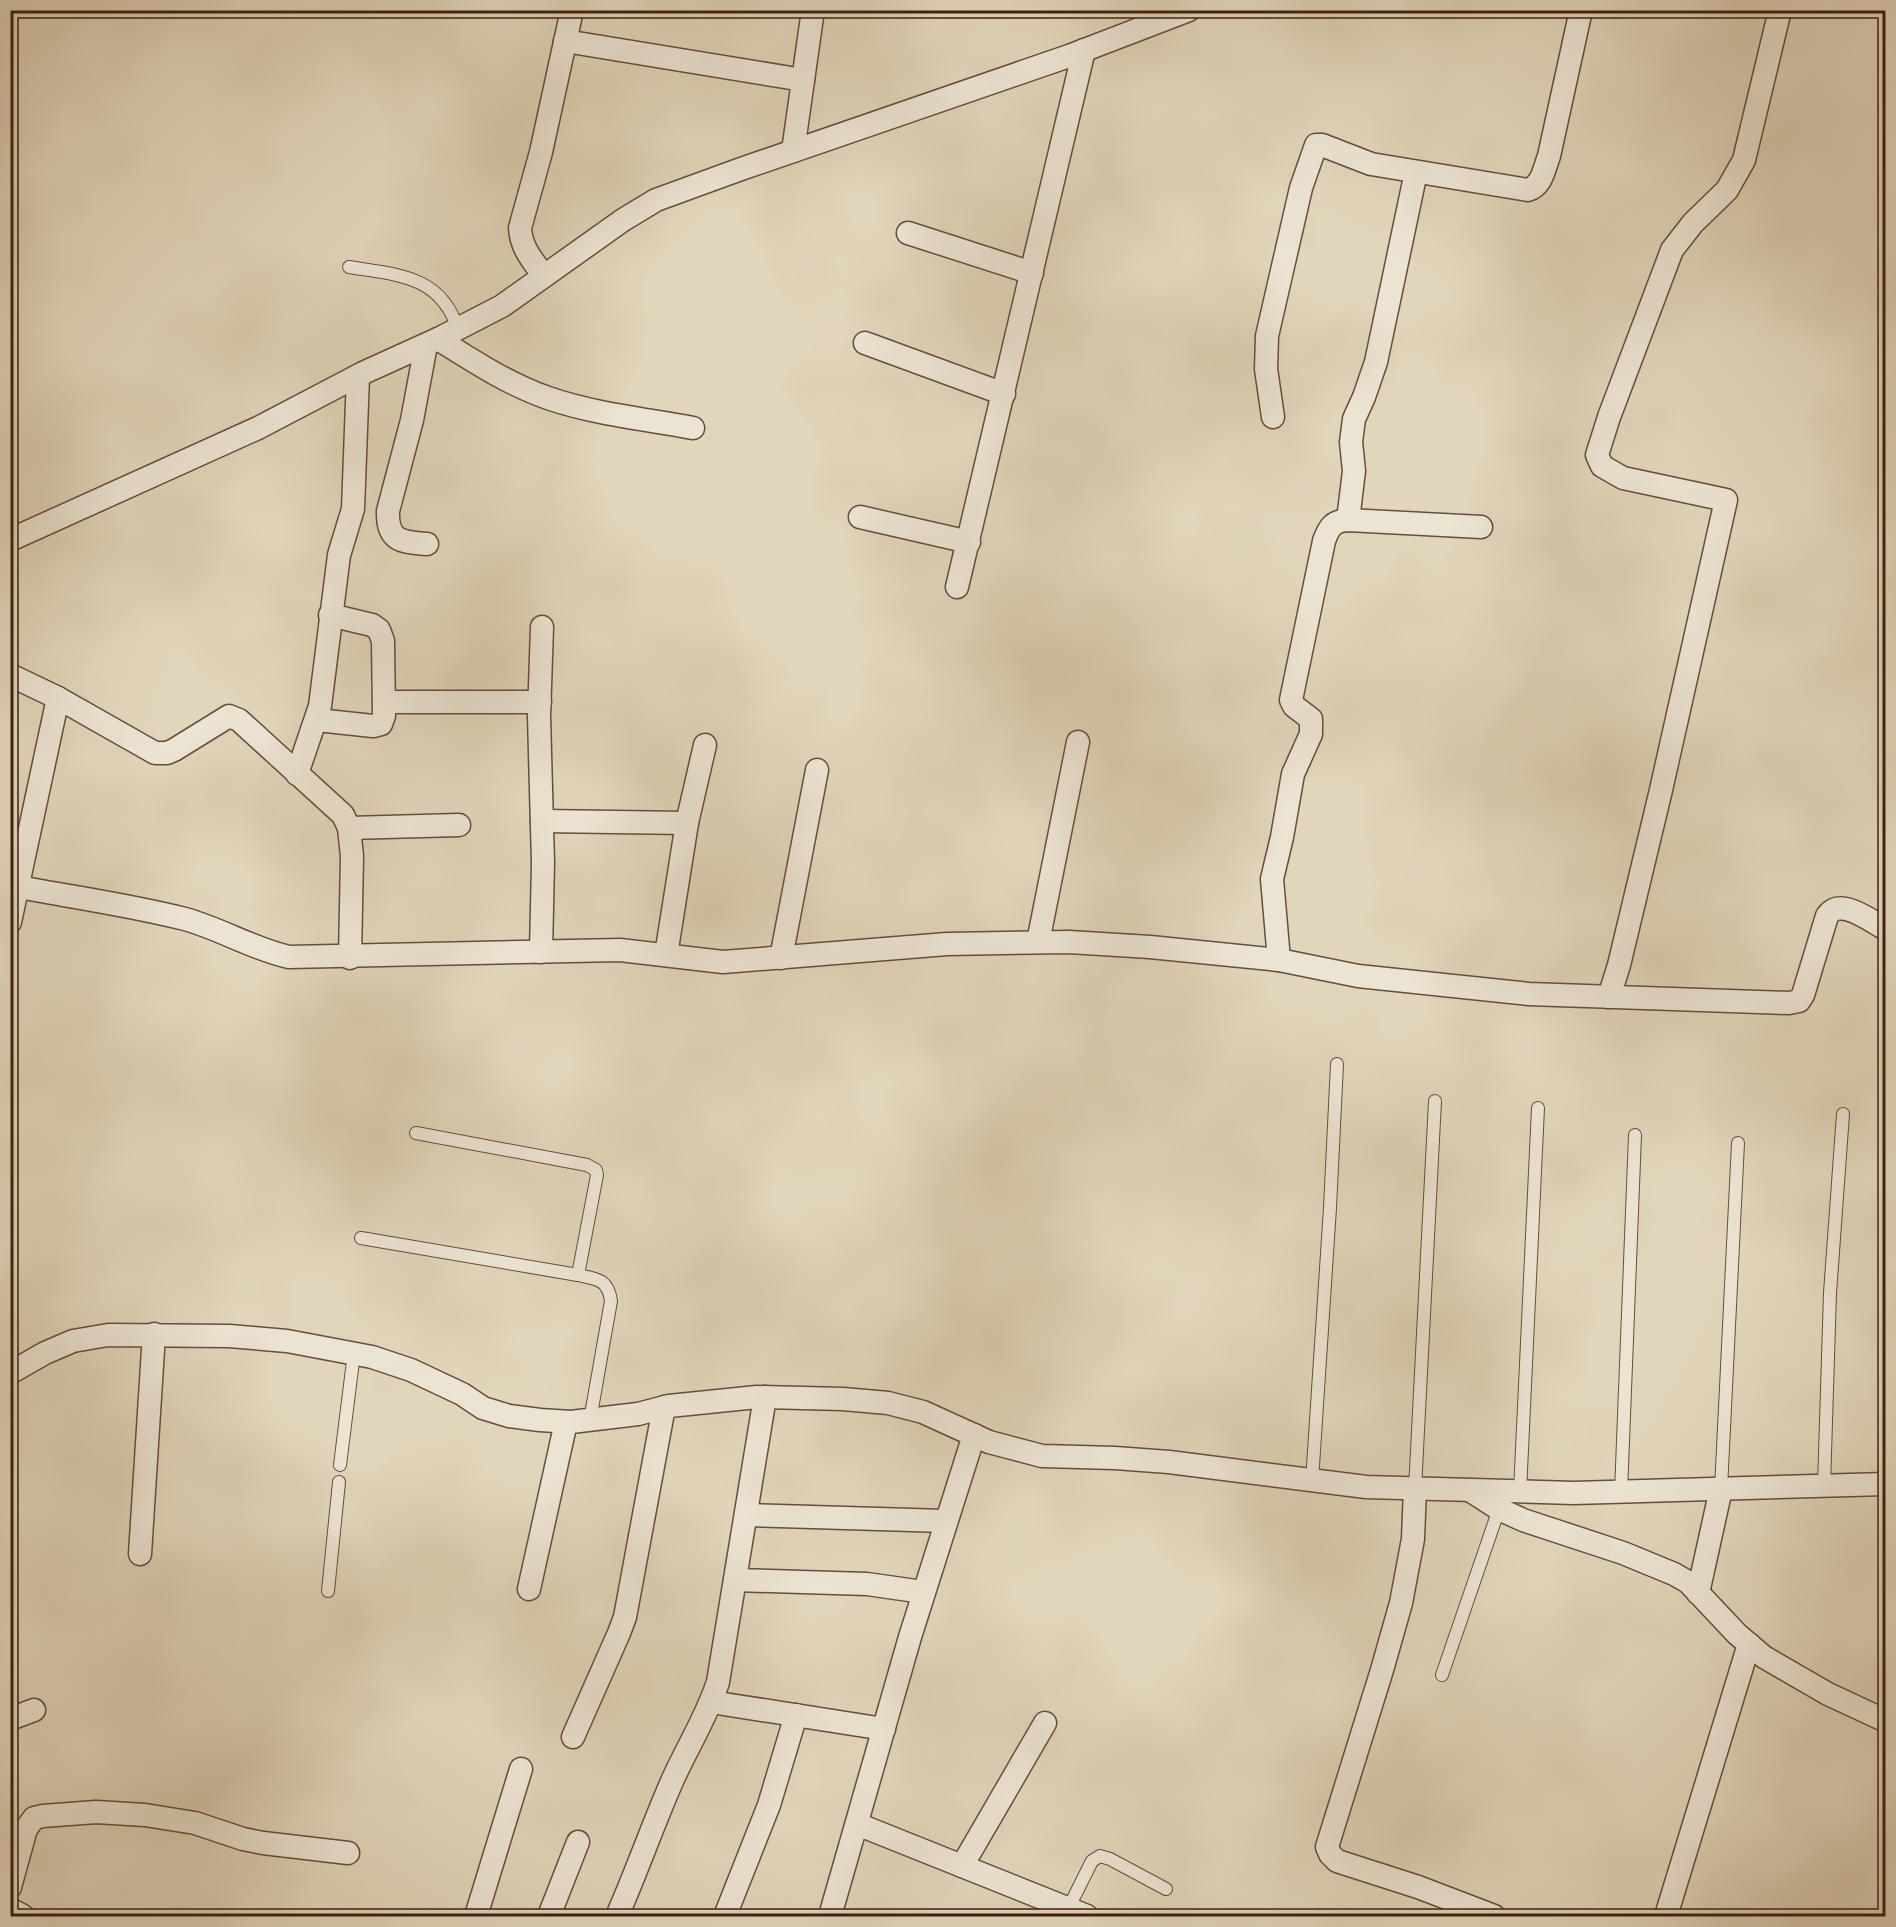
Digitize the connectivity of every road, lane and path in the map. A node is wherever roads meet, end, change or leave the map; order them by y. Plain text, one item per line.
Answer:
1 (572, 10) edge
2 (813, 10) edge
3 (1189, 10) edge
4 (1581, 10) edge
5 (1780, 10) edge
6 (565, 41) junction
7 (1084, 50) junction
8 (803, 80) junction
9 (793, 151) junction
10 (1416, 172) junction
11 (908, 233) dead end
12 (349, 267) dead end
13 (1032, 273) junction
14 (544, 276) junction
15 (458, 329) junction
16 (432, 342) junction
17 (865, 343) dead end
18 (358, 376) junction
19 (1004, 394) junction
20 (1273, 417) dead end
21 (693, 428) dead end
22 (860, 517) dead end
23 (1348, 520) junction
24 (1481, 527) dead end
25 (10, 540) edge
26 (969, 542) junction
27 (427, 544) dead end
28 (957, 587) dead end
29 (330, 615) junction
30 (542, 627) dead end
31 (10, 675) edge
32 (58, 698) junction
33 (384, 702) junction
34 (540, 702) junction
35 (317, 720) junction
36 (1078, 742) dead end
37 (705, 744) dead end
38 (817, 770) dead end
39 (297, 774) junction
40 (542, 821) junction
41 (687, 823) junction
42 (459, 825) dead end
43 (349, 828) junction
44 (18, 887) junction
45 (10, 922) edge
46 (1886, 929) edge
47 (1038, 942) junction
48 (542, 952) junction
49 (666, 955) junction
50 (350, 958) junction
51 (781, 958) junction
52 (1279, 960) junction
53 (1609, 997) junction
54 (1337, 1064) dead end
55 (1435, 1101) dead end
56 (1538, 1108) dead end
57 (1843, 1114) dead end
58 (416, 1133) dead end
59 (1635, 1135) dead end
60 (1738, 1143) dead end
61 (361, 1238) dead end
62 (578, 1275) junction
63 (154, 1334) junction
64 (354, 1353) junction
65 (10, 1373) edge
66 (765, 1397) junction
67 (664, 1407) junction
68 (590, 1419) junction
69 (566, 1422) junction
70 (974, 1435) junction
71 (340, 1465) dead end
72 (1312, 1481) junction
73 (339, 1482) dead end
74 (1886, 1484) edge
75 (1824, 1486) junction
76 (1415, 1489) junction
77 (1722, 1489) junction
78 (1471, 1491) junction
79 (1520, 1492) junction
80 (1621, 1492) junction
81 (1499, 1509) junction
82 (746, 1515) junction
83 (945, 1521) junction
84 (140, 1554) dead end
85 (735, 1580) junction
86 (529, 1589) dead end
87 (328, 1591) dead end
88 (923, 1592) junction
89 (1698, 1593) junction
90 (1749, 1644) junction
91 (1442, 1675) dead end
92 (711, 1702) junction
93 (34, 1710) dead end
94 (795, 1716) junction
95 (10, 1719) edge
96 (1886, 1721) edge
97 (1045, 1723) dead end
98 (884, 1729) junction
99 (573, 1737) dead end
100 (521, 1769) dead end
101 (857, 1824) junction
102 (578, 1842) dead end
103 (348, 1853) dead end
104 (962, 1866) junction
105 (10, 1887) edge
106 (1166, 1889) dead end
107 (10, 1909) edge
108 (1078, 1913) edge
109 (23, 1917) edge
110 (476, 1917) edge
111 (549, 1917) edge
112 (617, 1917) edge
113 (725, 1917) edge
114 (830, 1917) edge
115 (1494, 1917) edge
116 (1666, 1917) edge

1 - 6 street
2 - 8 street
3 - 7 street
4 - 10 street
5 - 53 street
6 - 8 street
6 - 14 street
7 - 9 street
7 - 13 street
8 - 9 street
9 - 14 street
10 - 20 street
10 - 23 street
11 - 13 street
12 - 15 lane
13 - 19 street
14 - 15 street
15 - 16 street
16 - 18 street
16 - 21 street
16 - 27 street
17 - 19 street
18 - 25 street
18 - 29 street
19 - 26 street
22 - 26 street
23 - 24 street
23 - 52 street
26 - 28 street
29 - 33 street
29 - 35 street
30 - 34 street
31 - 32 street
32 - 39 street
32 - 44 street
33 - 34 street
33 - 35 street
34 - 40 street
35 - 39 street
36 - 47 street
37 - 41 street
38 - 51 street
39 - 43 street
40 - 41 street
40 - 48 street
41 - 49 street
42 - 43 street
43 - 50 street
44 - 45 street
44 - 50 street
46 - 53 street
47 - 51 street
47 - 52 street
48 - 49 street
48 - 50 street
49 - 51 street
52 - 53 street
54 - 72 lane
55 - 76 lane
56 - 79 lane
57 - 75 lane
58 - 62 lane
59 - 80 lane
60 - 77 lane
61 - 62 lane
62 - 68 lane
63 - 64 street
63 - 65 street
63 - 84 street
64 - 69 street
64 - 71 lane
66 - 67 street
66 - 70 street
66 - 82 street
67 - 68 street
67 - 99 street
68 - 69 street
69 - 86 street
70 - 72 street
70 - 83 street
72 - 76 street
73 - 87 lane
74 - 75 street
75 - 77 street
76 - 78 street
76 - 115 street
77 - 80 street
77 - 89 street
78 - 79 street
78 - 81 street
79 - 80 street
81 - 89 street
81 - 91 lane
82 - 83 street
82 - 85 street
83 - 88 street
85 - 88 street
85 - 92 street
88 - 98 street
89 - 90 street
90 - 96 street
90 - 116 street
92 - 94 street
92 - 112 street
93 - 95 street
94 - 98 street
94 - 113 street
97 - 104 street
98 - 101 street
100 - 110 street
101 - 104 street
101 - 114 street
102 - 111 street
103 - 105 street
104 - 108 street
106 - 108 lane
107 - 109 street

